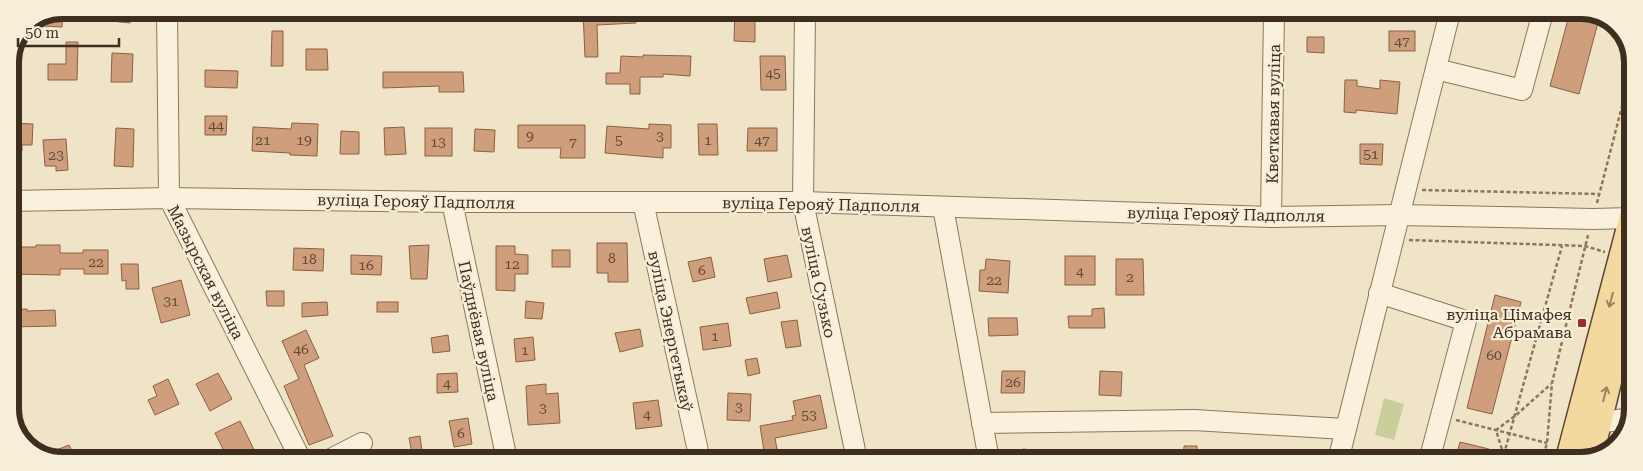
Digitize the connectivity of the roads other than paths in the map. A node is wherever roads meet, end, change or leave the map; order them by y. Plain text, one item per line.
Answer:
1 (167, 19) edge
2 (805, 19) edge
3 (1274, 19) edge
4 (1448, 19) edge
5 (1541, 19) edge
6 (1436, 69) junction
7 (168, 198) junction
8 (19, 200) edge
9 (452, 202) junction
10 (643, 202) junction
11 (803, 202) junction
12 (943, 207) junction
13 (1399, 215) junction
14 (1271, 217) junction
15 (1624, 218) edge
16 (1624, 250) edge
17 (1379, 293) junction
18 (1624, 319) edge
19 (1623, 419) edge
20 (982, 423) junction
21 (1598, 423) junction
22 (1345, 429) junction
23 (362, 443) dead end
24 (1592, 451) edge
25 (297, 452) edge
26 (345, 452) edge
27 (505, 452) edge
28 (698, 452) edge
29 (855, 452) edge
30 (987, 452) edge
31 (1340, 452) edge
32 (1431, 452) edge
33 (1570, 452) edge

1 - 7 street, Мазырская вуліца
2 - 11 street, вуліца Сузько
3 - 14 street, Кветкавая вуліца
4 - 6 street
5 - 6 street
6 - 13 street
7 - 8 street, вуліца Герояў Падполля
7 - 9 street, вуліца Герояў Падполля
7 - 25 street, Мазырская вуліца
9 - 10 street, вуліца Герояў Падполля
9 - 27 street, Паўднёвая вуліца
10 - 11 street, вуліца Герояў Падполля
10 - 28 street, вуліца Энергетыкаў
11 - 12 street, вуліца Герояў Падполля
11 - 29 street, вуліца Сузько
12 - 14 street, вуліца Герояў Падполля
12 - 20 street
13 - 14 street, вуліца Герояў Падполля
13 - 15 street, вуліца Герояў Падполля
13 - 17 street
16 -> 33 main road
17 - 22 street
17 - 32 street
21 -> 18 main road
19 - 21 street
20 - 22 street
20 - 30 street
21 - 24 main road
22 - 31 street
23 - 26 street

